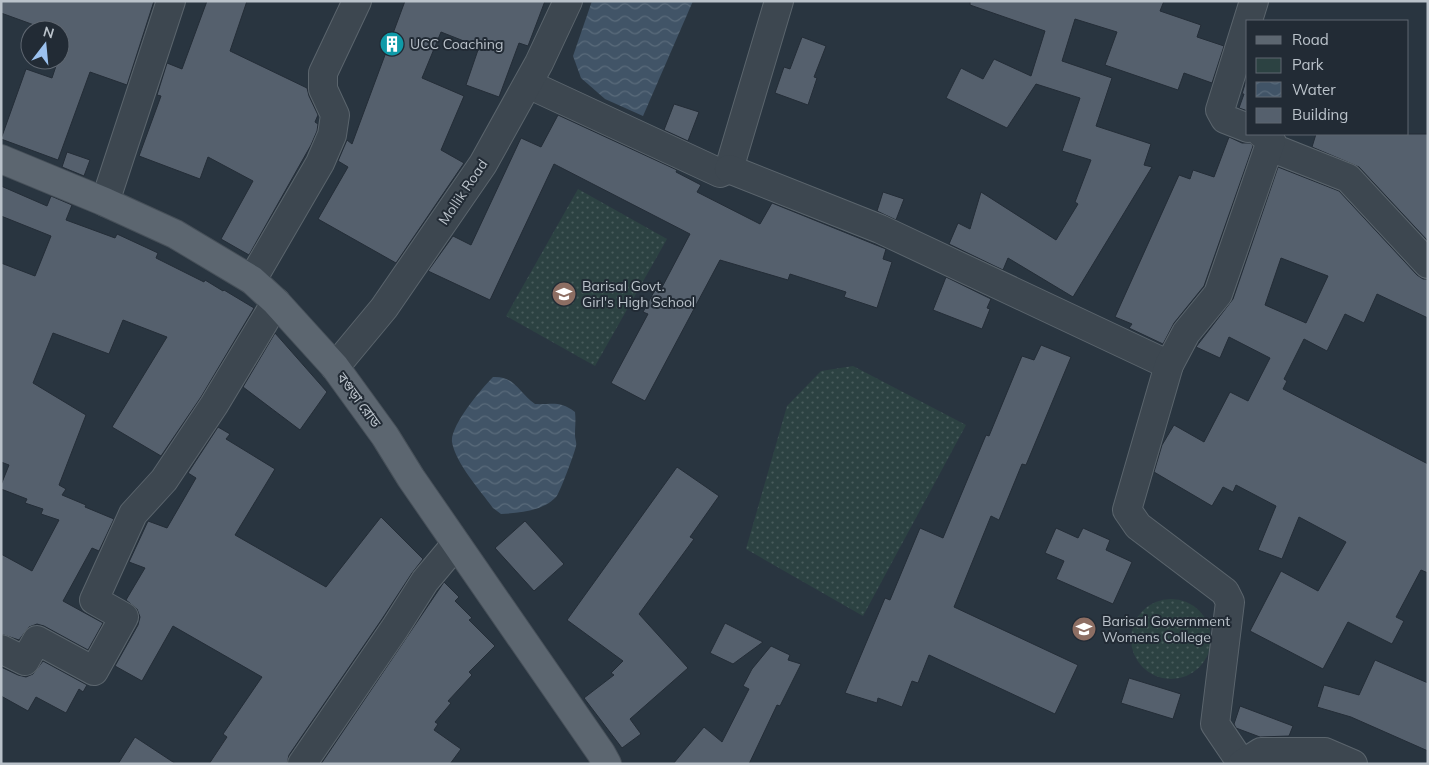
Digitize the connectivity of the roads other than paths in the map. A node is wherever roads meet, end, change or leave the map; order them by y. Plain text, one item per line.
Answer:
1 (171, 1) edge
2 (357, 1) edge
3 (568, 1) edge
4 (779, 1) edge
5 (1254, 1) edge
6 (1248, 20) edge
7 (1246, 27) edge
8 (528, 84) junction
9 (1246, 128) edge
10 (1260, 135) edge
11 (1261, 135) edge
12 (1, 159) edge
13 (730, 169) junction
14 (105, 202) junction
15 (1428, 264) edge
16 (252, 280) junction
17 (276, 302) junction
18 (1169, 365) junction
19 (335, 367) junction
20 (456, 544) junction
21 (1, 648) edge
22 (302, 764) edge
23 (607, 764) edge
24 (1242, 764) edge
25 (1353, 764) edge

1 - 14 street
2 - 16 street
3 - 8 street, Mollik Road
4 - 13 street
5 - 6 street
7 - 9 street
8 - 13 street
8 - 19 street, Mollik Road
10 - 18 street
11 - 15 street
12 - 14 main road, বগুড়া রোড
13 - 18 street
14 - 16 main road, বগুড়া রোড
16 - 17 main road, বগুড়া রোড
17 - 19 main road, বগুড়া রোড
17 - 21 street
18 - 24 street
19 - 20 main road, বগুড়া রোড
20 - 22 street
20 - 23 main road, বগুড়া রোড
24 - 25 street

